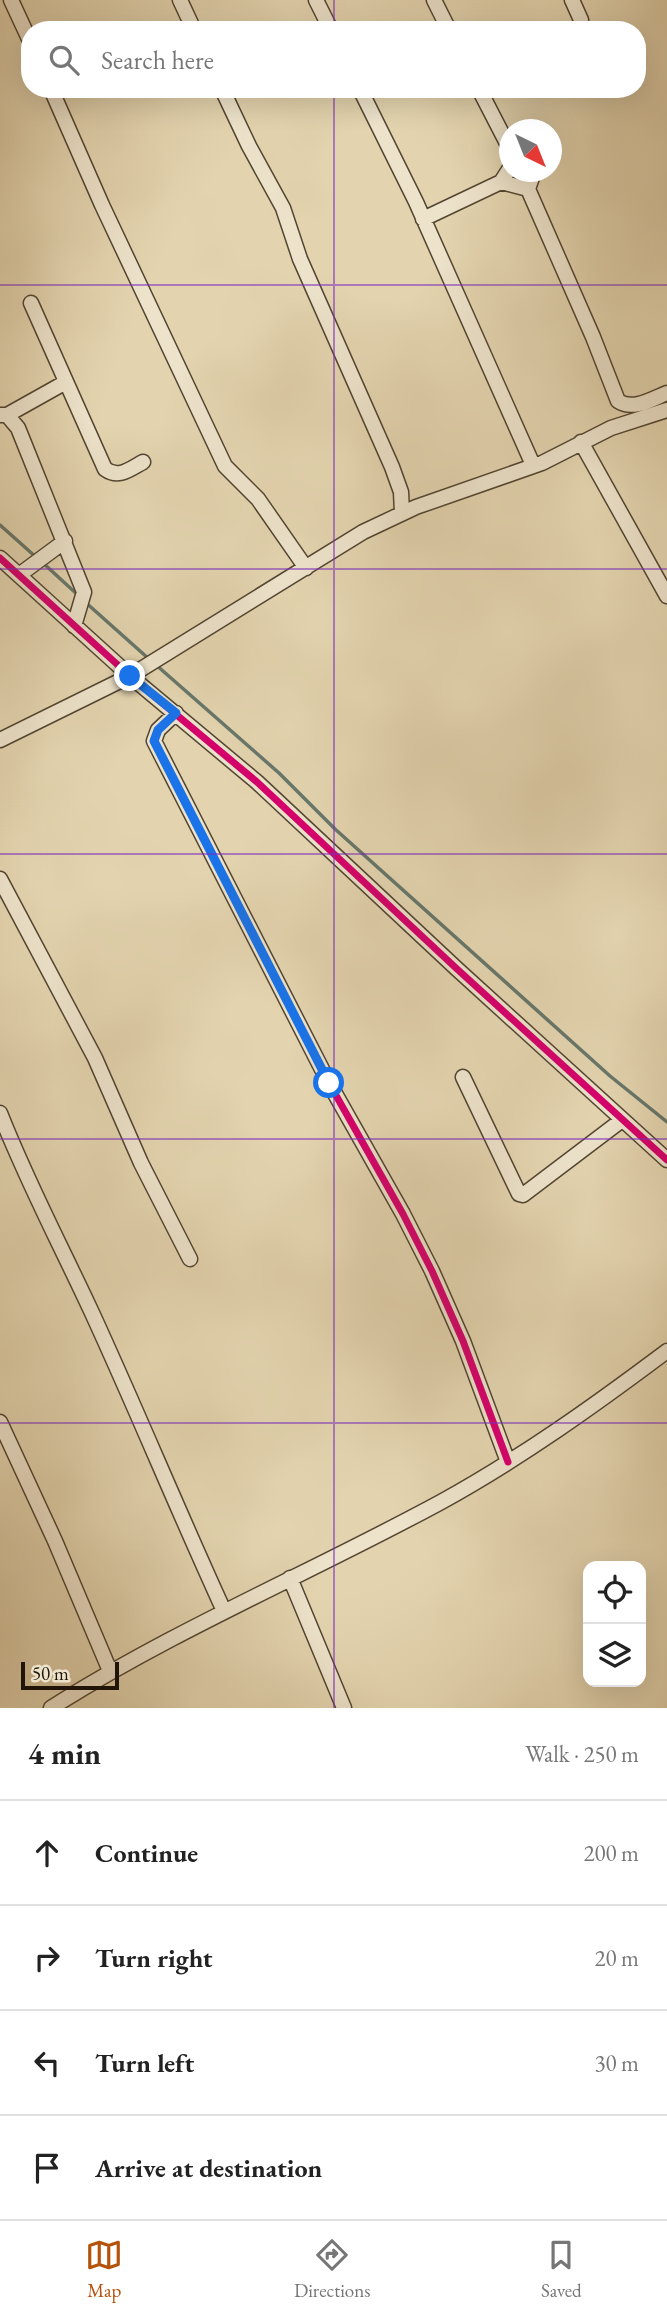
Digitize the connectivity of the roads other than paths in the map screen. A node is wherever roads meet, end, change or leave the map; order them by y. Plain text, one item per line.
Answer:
1 (11, 0) edge
2 (180, 0) edge
3 (316, 0) edge
4 (434, 0) edge
5 (572, 0) edge
6 (581, 20) dead end
7 (190, 21) edge
8 (326, 21) edge
9 (444, 21) edge
10 (21, 22) edge
11 (55, 98) edge
12 (227, 98) edge
13 (364, 98) edge
14 (484, 98) edge
15 (499, 129) edge
16 (501, 182) joint
17 (530, 182) edge
18 (528, 189) junction
19 (423, 219) junction
20 (31, 303) dead end
21 (66, 382) junction
22 (667, 393) edge
23 (667, 410) edge
24 (4, 415) edge
25 (581, 442) junction
26 (143, 462) dead end
27 (533, 465) junction
28 (402, 513) junction
29 (65, 541) junction
30 (0, 558) edge
31 (306, 568) junction
32 (19, 575) junction
33 (667, 596) edge
34 (74, 626) junction
35 (130, 676) junction
36 (176, 713) junction
37 (0, 740) edge
38 (0, 879) edge
39 (463, 1077) dead end
40 (0, 1113) edge
41 (622, 1120) junction
42 (667, 1160) edge
43 (190, 1259) dead end
44 (667, 1351) edge
45 (0, 1422) edge
46 (508, 1462) junction
47 (290, 1578) junction
48 (224, 1611) junction
49 (110, 1671) junction
50 (51, 1708) edge
51 (344, 1708) edge

1 - 10 street
2 - 7 street
3 - 8 street
4 - 9 street
5 - 6 street
11 - 31 street
12 - 28 street
13 - 19 street
14 - 15 street
16 - 18 street
16 - 19 street
17 - 18 street
18 - 22 street
19 - 27 street
20 - 21 street
21 - 24 street
21 - 26 street
23 - 25 street
24 - 29 street
25 - 27 street
25 - 33 street
27 - 28 street
28 - 31 street
29 - 32 street
29 - 34 street
30 - 32 street
31 - 35 street
32 - 34 street
34 - 35 street
35 - 36 street
35 - 37 street
36 - 41 street
36 - 46 street
38 - 43 street
39 - 41 street
40 - 48 street
41 - 42 street
44 - 46 street
45 - 49 street
46 - 47 street
47 - 48 street
47 - 51 street
48 - 49 street
49 - 50 street

